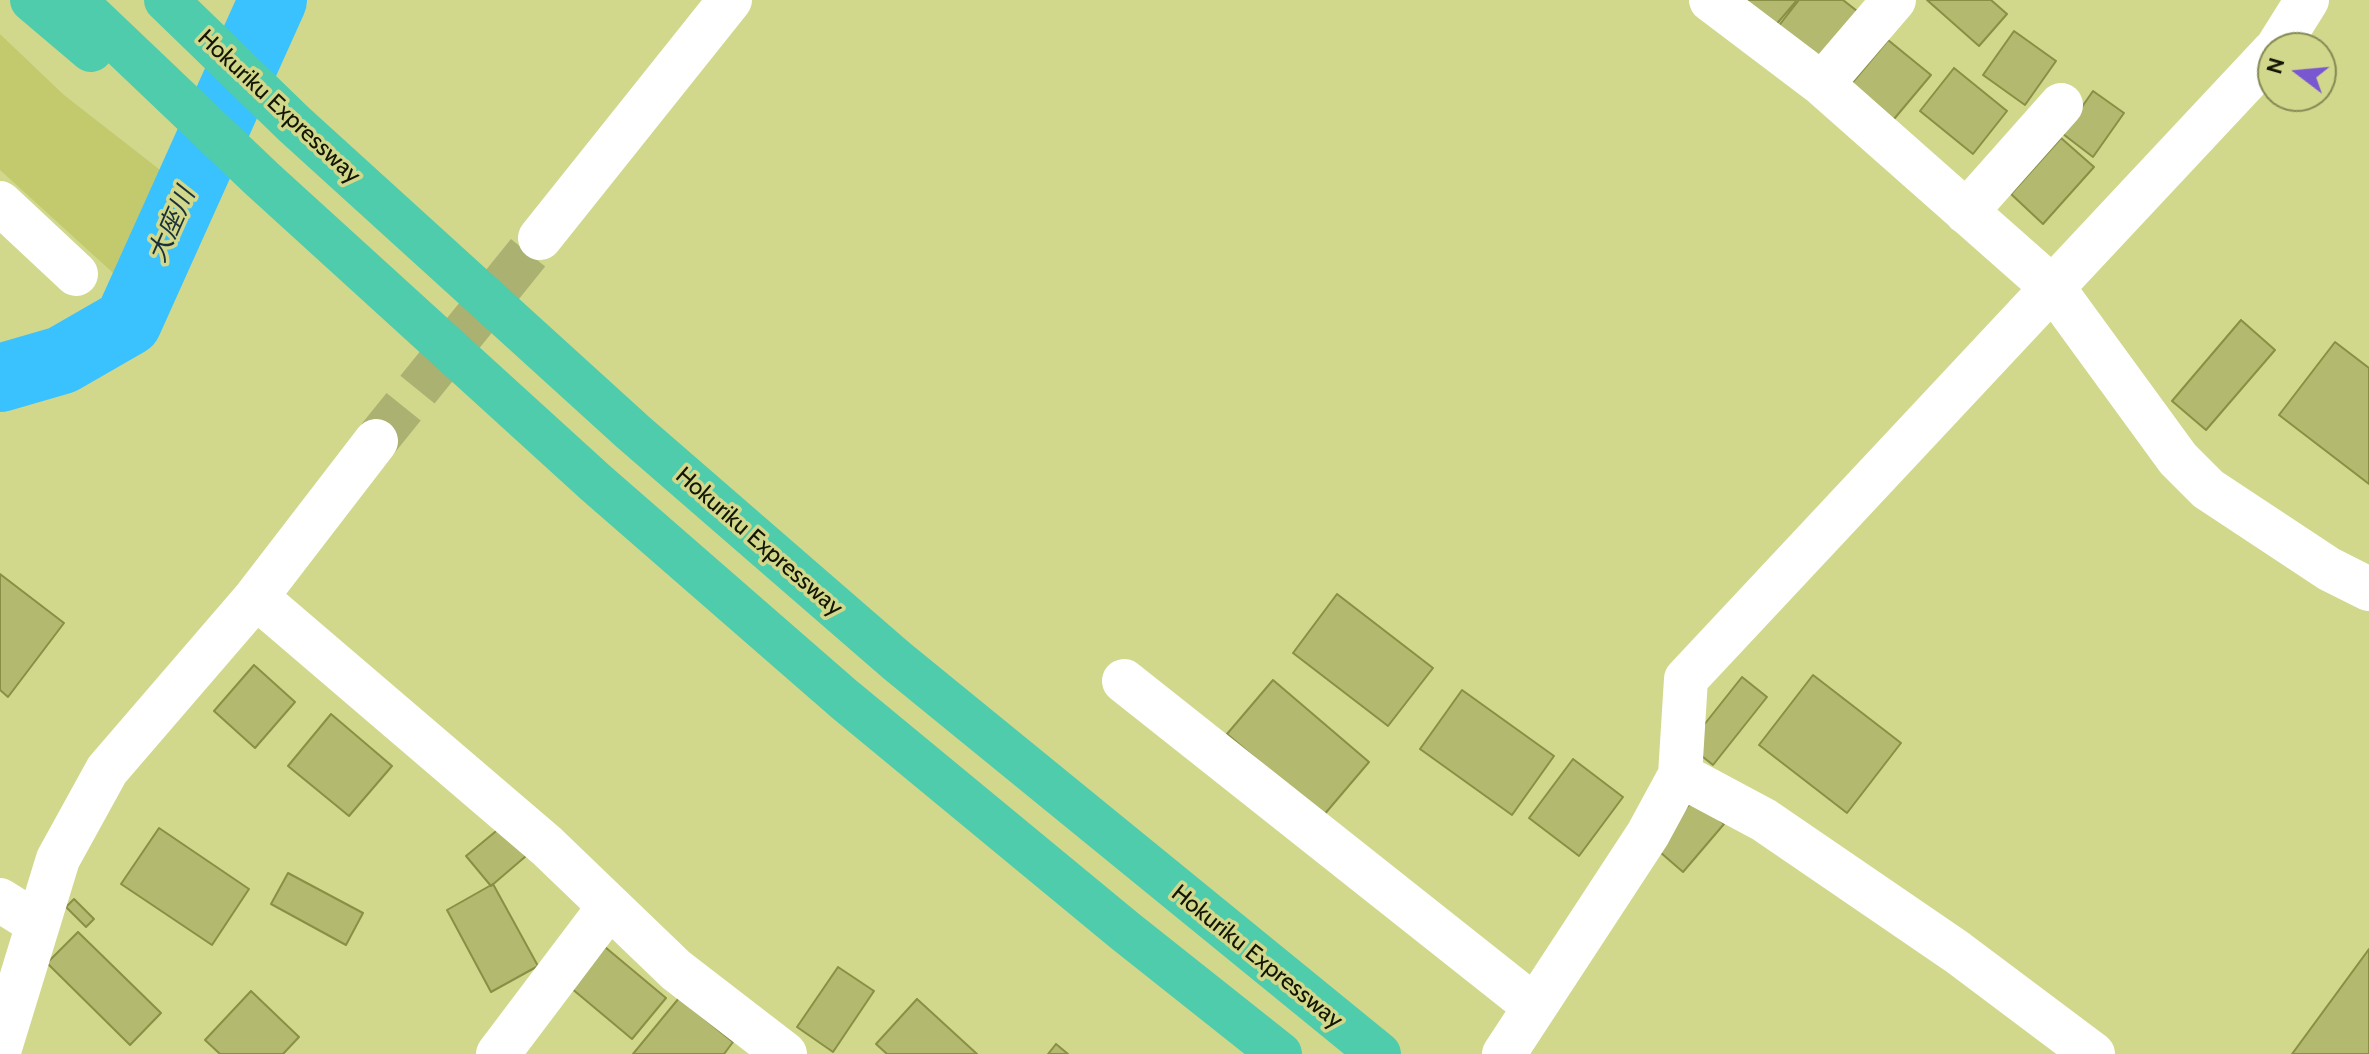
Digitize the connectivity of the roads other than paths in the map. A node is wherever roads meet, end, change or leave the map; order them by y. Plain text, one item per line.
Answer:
1 (32, 0) edge
2 (74, 0) edge
3 (730, 0) edge
4 (1711, 0) edge
5 (1894, 0) edge
6 (2307, 0) edge
7 (173, 7) edge
8 (2287, 32) edge
9 (2257, 69) edge
10 (140, 79) junction
11 (1822, 84) junction
12 (2061, 105) dead end
13 (0, 203) edge
14 (1966, 212) junction
15 (540, 238) tunnel mouth
16 (76, 274) dead end
17 (2054, 289) junction
18 (376, 441) tunnel mouth
19 (2369, 589) edge
20 (256, 597) junction
21 (1124, 681) dead end
22 (1680, 775) junction
23 (0, 900) edge
24 (609, 907) junction
25 (38, 924) junction
26 (1534, 1006) junction
27 (0, 1048) edge
28 (498, 1054) edge
29 (785, 1054) edge
30 (1280, 1054) edge
31 (1379, 1054) edge
32 (1504, 1054) edge
33 (2093, 1054) edge

1 - 10 highway
2 - 10 highway
3 - 15 street
4 - 11 street
5 - 11 street
6 - 8 street
7 - 31 highway, Hokuriku Expressway
9 - 17 street
10 - 30 highway
11 - 14 street
12 - 14 street
13 - 16 street
14 - 17 street
17 - 19 street
17 - 22 street
18 - 20 street
20 - 24 street
20 - 25 street
21 - 26 street
22 - 26 street
22 - 33 street
23 - 25 street
24 - 28 street
24 - 29 street
25 - 27 street
26 - 32 street

